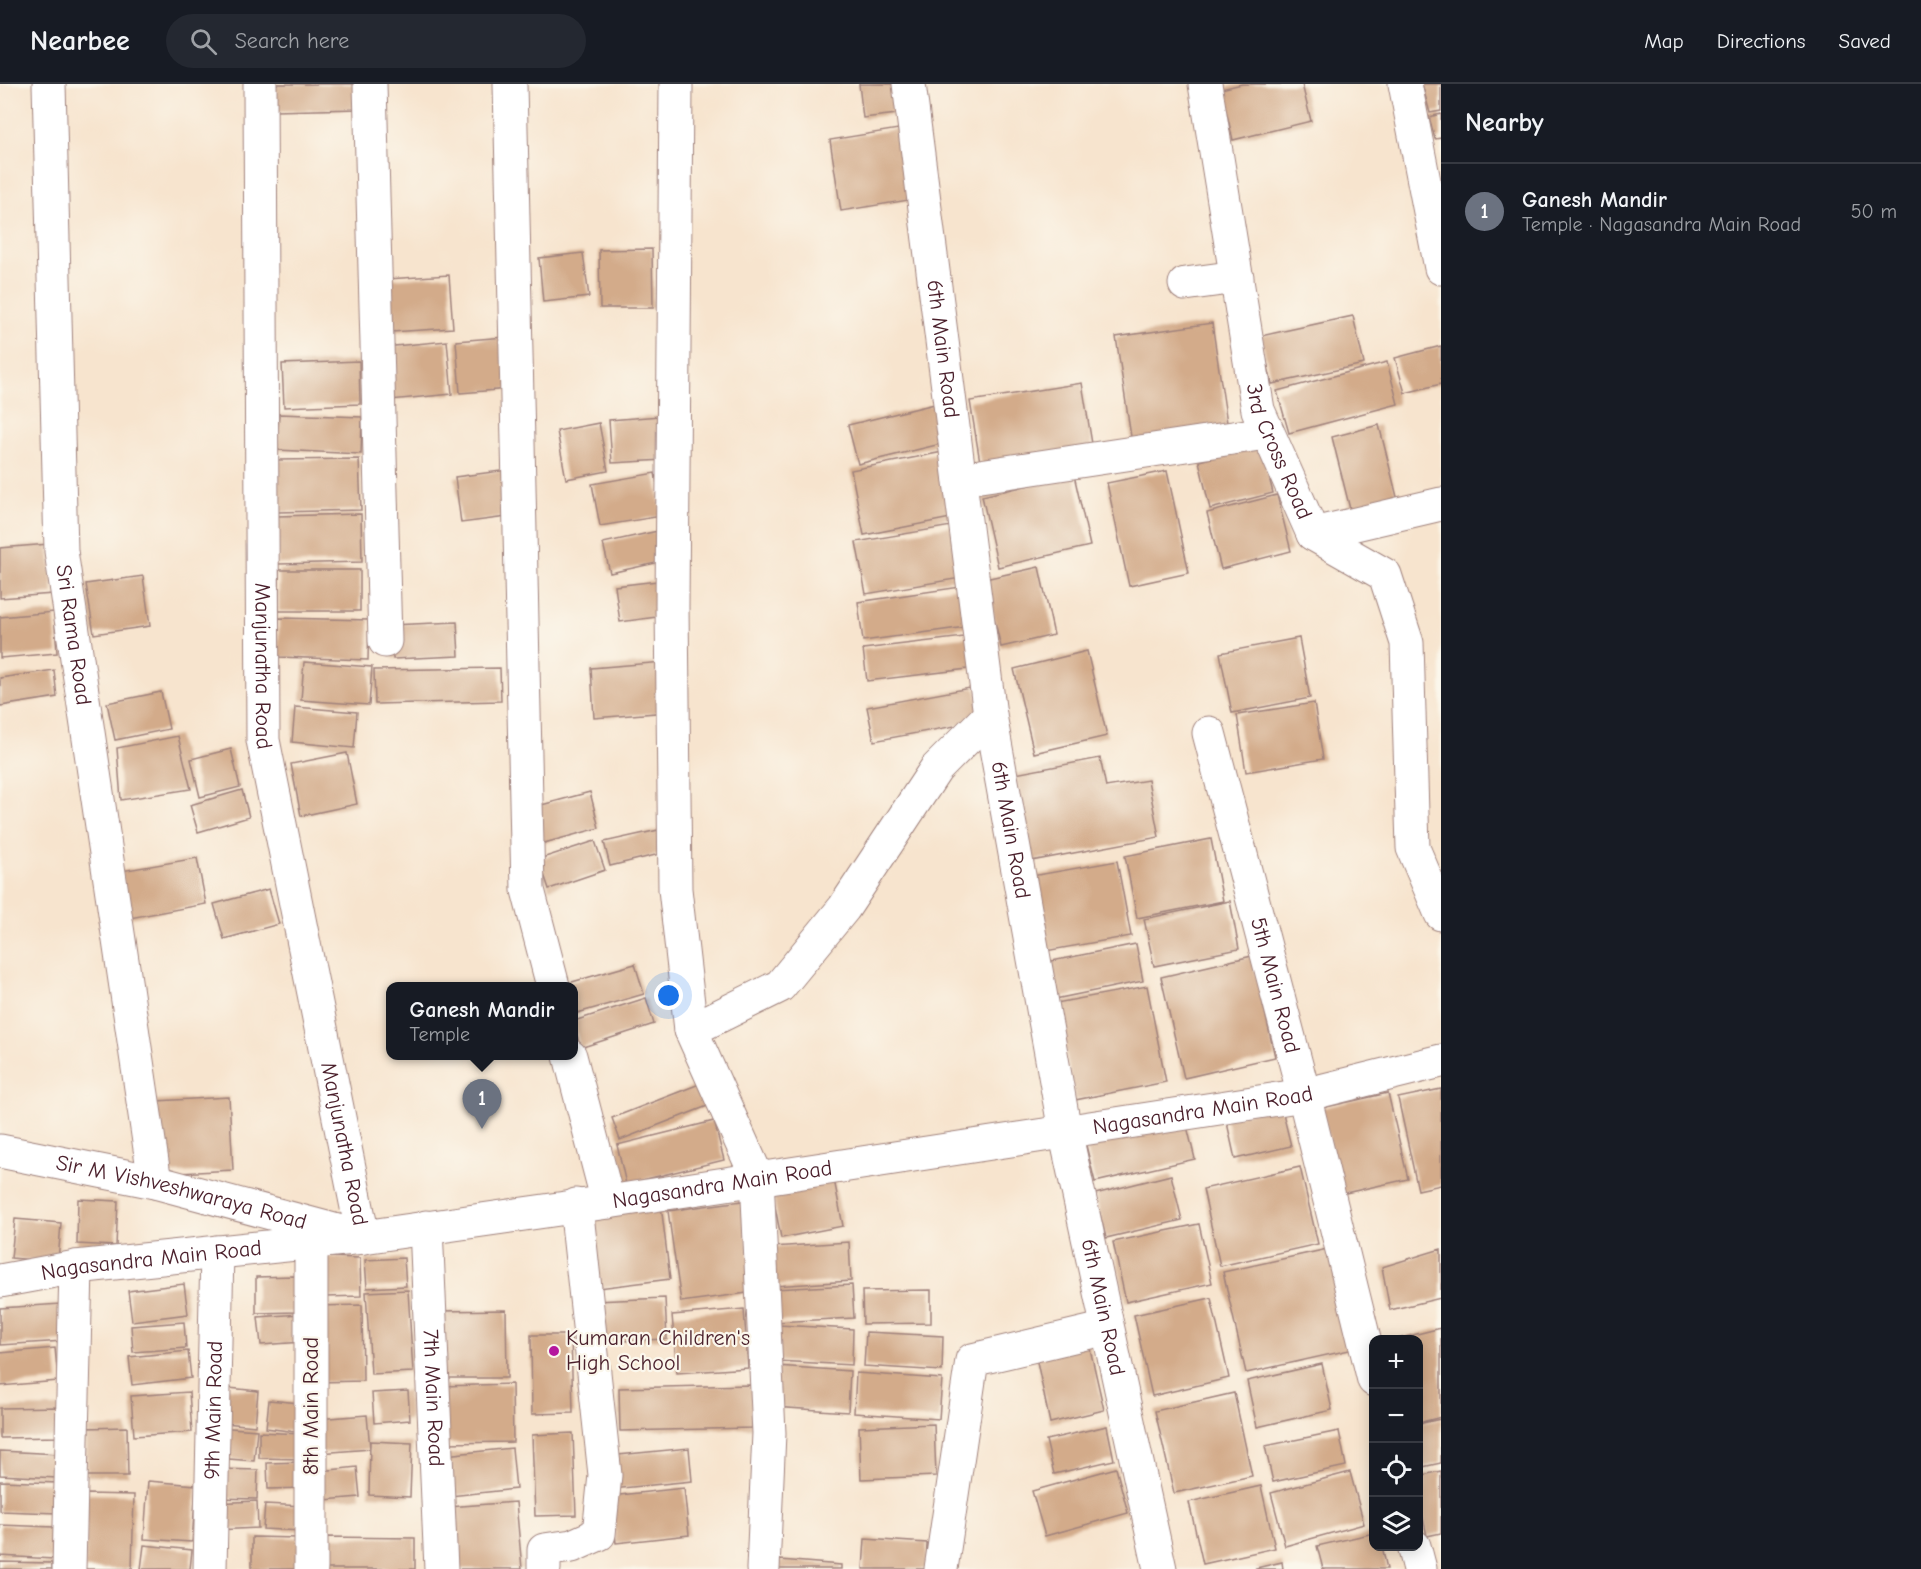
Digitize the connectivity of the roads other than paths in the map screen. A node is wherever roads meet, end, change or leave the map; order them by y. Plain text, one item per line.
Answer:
1 (49, 84) edge
2 (260, 84) edge
3 (370, 84) edge
4 (510, 84) edge
5 (676, 84) edge
6 (909, 84) edge
7 (1205, 84) edge
8 (1405, 84) edge
9 (1441, 268) edge
10 (1237, 278) junction
11 (1185, 284) dead end
12 (1266, 433) junction
13 (960, 479) junction
14 (1441, 504) edge
15 (1313, 534) junction
16 (385, 641) dead end
17 (990, 715) junction
18 (1209, 733) dead end
19 (1441, 914) edge
20 (552, 982) edge
21 (691, 1030) junction
22 (571, 1060) edge
23 (1441, 1061) edge
24 (1304, 1095) junction
25 (1065, 1131) junction
26 (0, 1151) edge
27 (757, 1178) junction
28 (154, 1182) junction
29 (592, 1203) junction
30 (426, 1227) junction
31 (363, 1237) junction
32 (311, 1242) junction
33 (218, 1252) junction
34 (76, 1267) junction
35 (0, 1281) edge
36 (1107, 1328) junction
37 (1369, 1360) edge
38 (1415, 1551) edge
39 (69, 1569) edge
40 (210, 1569) edge
41 (311, 1569) edge
42 (441, 1569) edge
43 (544, 1569) edge
44 (763, 1569) edge
45 (941, 1569) edge
46 (1160, 1569) edge
47 (1420, 1569) edge

1 - 28 street, Sri Rama Road
2 - 31 street, Manjunatha Road
3 - 16 street
4 - 20 street
5 - 21 street
6 - 13 street, 6th Main Road
7 - 10 street, 3rd Cross Road
8 - 9 street
10 - 11 street
10 - 12 street, 3rd Cross Road
12 - 13 street
12 - 15 street, 3rd Cross Road
13 - 17 street, 6th Main Road
14 - 15 street
15 - 19 street, 3rd Cross Road
17 - 21 street
17 - 25 street, 6th Main Road
18 - 24 street, 5th Main Road
21 - 27 street
22 - 29 street
23 - 24 street, Nagasandra Main Road
24 - 25 street, Nagasandra Main Road
24 - 37 street, 5th Main Road
25 - 27 street, Nagasandra Main Road
25 - 36 street, 6th Main Road
26 - 28 street, Sir M Vishveshwaraya Road
27 - 29 street, Nagasandra Main Road
27 - 44 street
28 - 31 street, Sir M Vishveshwaraya Road
29 - 30 street, Nagasandra Main Road
29 - 43 street
30 - 31 street, Nagasandra Main Road
30 - 42 street, 7th Main Road
31 - 32 street, Nagasandra Main Road
32 - 33 street, Nagasandra Main Road
32 - 41 street, 8th Main Road
33 - 34 street, Nagasandra Main Road
33 - 40 street, 9th Main Road
34 - 35 street, Nagasandra Main Road
34 - 39 street
36 - 45 street
36 - 46 street, 6th Main Road
38 - 47 street

